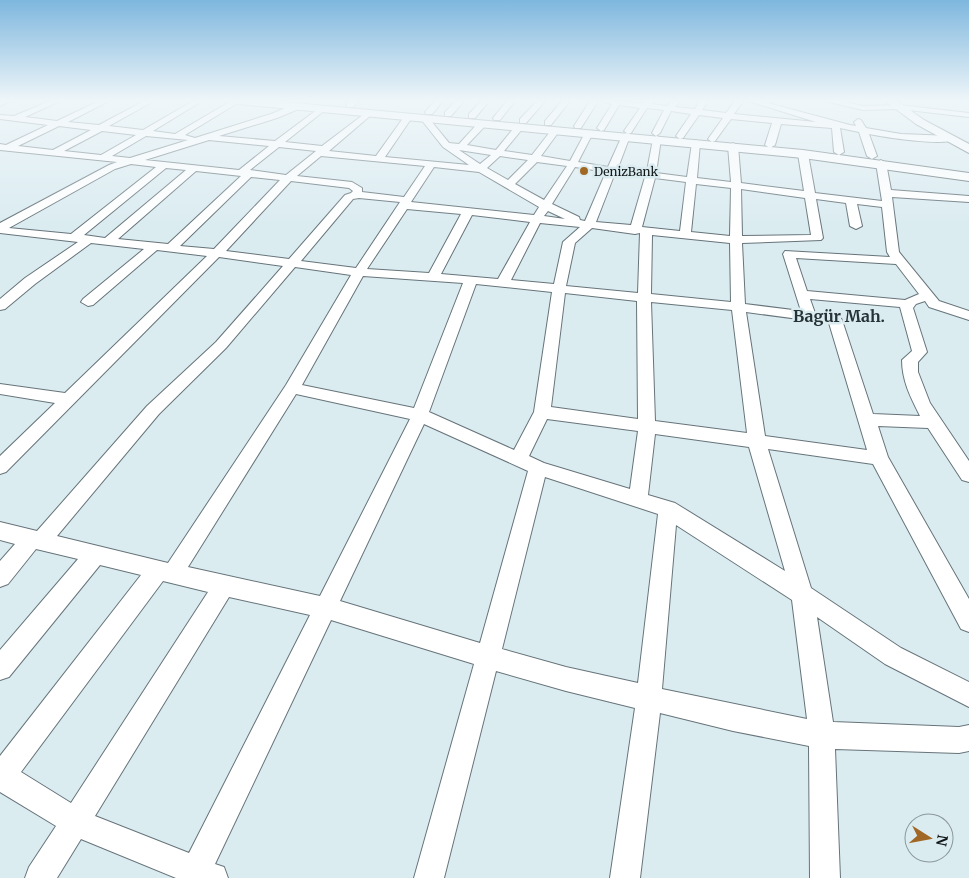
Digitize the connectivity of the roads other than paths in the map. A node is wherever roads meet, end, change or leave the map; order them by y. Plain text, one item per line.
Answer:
1 (16, 142) edge
2 (74, 142) edge
3 (129, 142) edge
4 (189, 142) edge
5 (251, 142) edge
6 (279, 142) edge
7 (333, 142) edge
8 (388, 142) edge
9 (444, 142) edge
10 (466, 142) edge
11 (507, 142) edge
12 (544, 142) edge
13 (587, 142) edge
14 (623, 142) edge
15 (655, 142) edge
16 (696, 142) joint
17 (741, 142) edge
18 (771, 142) edge
19 (781, 142) edge
20 (791, 142) edge
21 (804, 142) edge
22 (810, 142) edge
23 (811, 142) edge
24 (838, 142) edge
25 (868, 142) edge
26 (955, 142) edge
27 (276, 144) junction
28 (446, 145) junction
29 (770, 145) junction
30 (733, 146) junction
31 (4, 147) edge
32 (461, 147) junction
33 (968, 149) edge
34 (323, 151) junction
35 (840, 152) junction
36 (54, 153) junction
37 (498, 154) junction
38 (101, 158) junction
39 (378, 159) junction
40 (534, 160) junction
41 (876, 160) junction
42 (130, 161) junction
43 (431, 164) junction
44 (164, 165) junction
45 (572, 165) junction
46 (194, 168) junction
47 (481, 168) junction
48 (612, 170) junction
49 (969, 171) edge
50 (246, 172) junction
51 (650, 175) junction
52 (969, 176) edge
53 (288, 178) junction
54 (693, 180) junction
55 (509, 184) junction
56 (736, 186) junction
57 (809, 194) junction
58 (356, 195) junction
59 (887, 199) junction
60 (851, 200) junction
61 (968, 201) edge
62 (405, 202) junction
63 (546, 206) junction
64 (468, 212) junction
65 (536, 220) junction
66 (589, 225) junction
67 (856, 226) dead end
68 (0, 229) edge
69 (640, 231) junction
70 (685, 236) junction
71 (72, 238) junction
72 (88, 240) junction
73 (736, 240) junction
74 (107, 242) junction
75 (154, 247) junction
76 (171, 248) junction
77 (217, 254) junction
78 (900, 262) junction
79 (292, 263) junction
80 (359, 272) junction
81 (433, 277) junction
82 (471, 280) junction
83 (502, 284) junction
84 (559, 290) junction
85 (802, 294) junction
86 (928, 296) junction
87 (644, 298) junction
88 (88, 302) dead end
89 (908, 304) junction
90 (0, 306) edge
91 (738, 307) junction
92 (809, 316) junction
93 (969, 316) edge
94 (292, 388) junction
95 (0, 389) edge
96 (69, 399) junction
97 (542, 412) junction
98 (420, 415) junction
99 (867, 420) junction
100 (932, 422) junction
101 (647, 426) junction
102 (757, 443) junction
103 (879, 458) junction
104 (528, 464) junction
105 (0, 467) edge
106 (969, 475) edge
107 (638, 500) junction
108 (668, 509) junction
109 (0, 531) edge
110 (36, 540) junction
111 (95, 555) junction
112 (165, 572) junction
113 (0, 577) edge
114 (224, 586) junction
115 (802, 594) junction
116 (324, 607) junction
117 (969, 621) edge
118 (488, 657) junction
119 (0, 668) edge
120 (969, 695) edge
121 (649, 699) junction
122 (822, 735) junction
123 (969, 738) edge
124 (1, 776) edge
125 (76, 822) junction
126 (204, 874) edge
127 (40, 878) edge
128 (429, 878) edge
129 (625, 878) edge
130 (825, 878) edge

1 - 31 street
2 - 36 street
3 - 38 street
4 - 42 street
5 - 27 street
6 - 27 street
7 - 34 street
8 - 39 street
9 - 28 street
10 - 32 street
11 - 37 street
12 - 40 street
13 - 45 street
14 - 48 street
15 - 51 street
16 - 30 main road
16 - 54 street
17 - 29 main road
18 - 29 street
19 - 30 main road
20 - 29 main road
21 - 57 street
22 - 35 main road
23 - 41 main road
24 - 35 street
25 - 41 street
26 - 33 main road
27 - 34 street
27 - 50 street
28 - 32 street
28 - 47 street
30 - 56 street
31 - 36 street
32 - 37 street
34 - 39 street
34 - 53 street
35 - 41 main road
36 - 38 street
37 - 40 street
37 - 47 street
38 - 42 street
39 - 43 street
40 - 45 street
40 - 55 street
41 - 49 main road
41 - 52 main road
41 - 59 street
42 - 44 street
42 - 68 street
43 - 47 street
43 - 62 street
44 - 46 street
44 - 71 street
45 - 48 street
45 - 63 street
46 - 50 street
46 - 74 street
47 - 55 street
48 - 51 street
48 - 66 street
50 - 53 street
50 - 76 street
51 - 54 street
51 - 69 street
53 - 58 street
53 - 77 street
54 - 56 street
54 - 70 street
55 - 63 street
56 - 57 street
56 - 73 street
57 - 60 street
57 - 73 street
58 - 62 street
58 - 79 street
59 - 60 street
59 - 61 street
59 - 78 street
60 - 67 street
62 - 64 street
62 - 80 street
63 - 65 street
63 - 66 street
64 - 65 street
64 - 81 street
65 - 66 street
65 - 83 street
66 - 69 street
66 - 84 street
68 - 71 street
69 - 70 street
69 - 87 street
70 - 73 street
71 - 72 street
72 - 74 street
72 - 90 street
73 - 91 street
74 - 75 street
75 - 76 street
75 - 88 street
76 - 77 street
77 - 79 street
77 - 96 street
78 - 85 street
78 - 86 street
79 - 80 street
79 - 110 street
80 - 81 street
80 - 94 street
81 - 82 street
82 - 83 street
82 - 98 street
83 - 84 street
84 - 87 street
84 - 97 street
85 - 89 street
85 - 92 street
86 - 89 street
86 - 93 street
87 - 91 street
87 - 101 street
89 - 100 street
91 - 92 street
91 - 102 street
92 - 99 street
94 - 98 street
94 - 112 street
95 - 96 street
96 - 105 street
97 - 101 street
97 - 104 street
98 - 104 street
98 - 116 street
99 - 100 street
99 - 103 street
100 - 106 street
101 - 102 street
101 - 107 street
102 - 103 street
102 - 115 street
103 - 117 street
104 - 107 street
104 - 118 street
107 - 108 street
108 - 115 street
108 - 121 street
109 - 110 street
110 - 111 street
110 - 113 street
111 - 112 street
111 - 119 street
112 - 114 street
112 - 124 street
114 - 116 street
114 - 125 street
115 - 120 street
115 - 122 street
116 - 118 street
116 - 126 street
118 - 121 street
118 - 128 street
121 - 122 street
121 - 129 street
122 - 123 street
122 - 130 street
124 - 125 street
125 - 126 street
125 - 127 street

